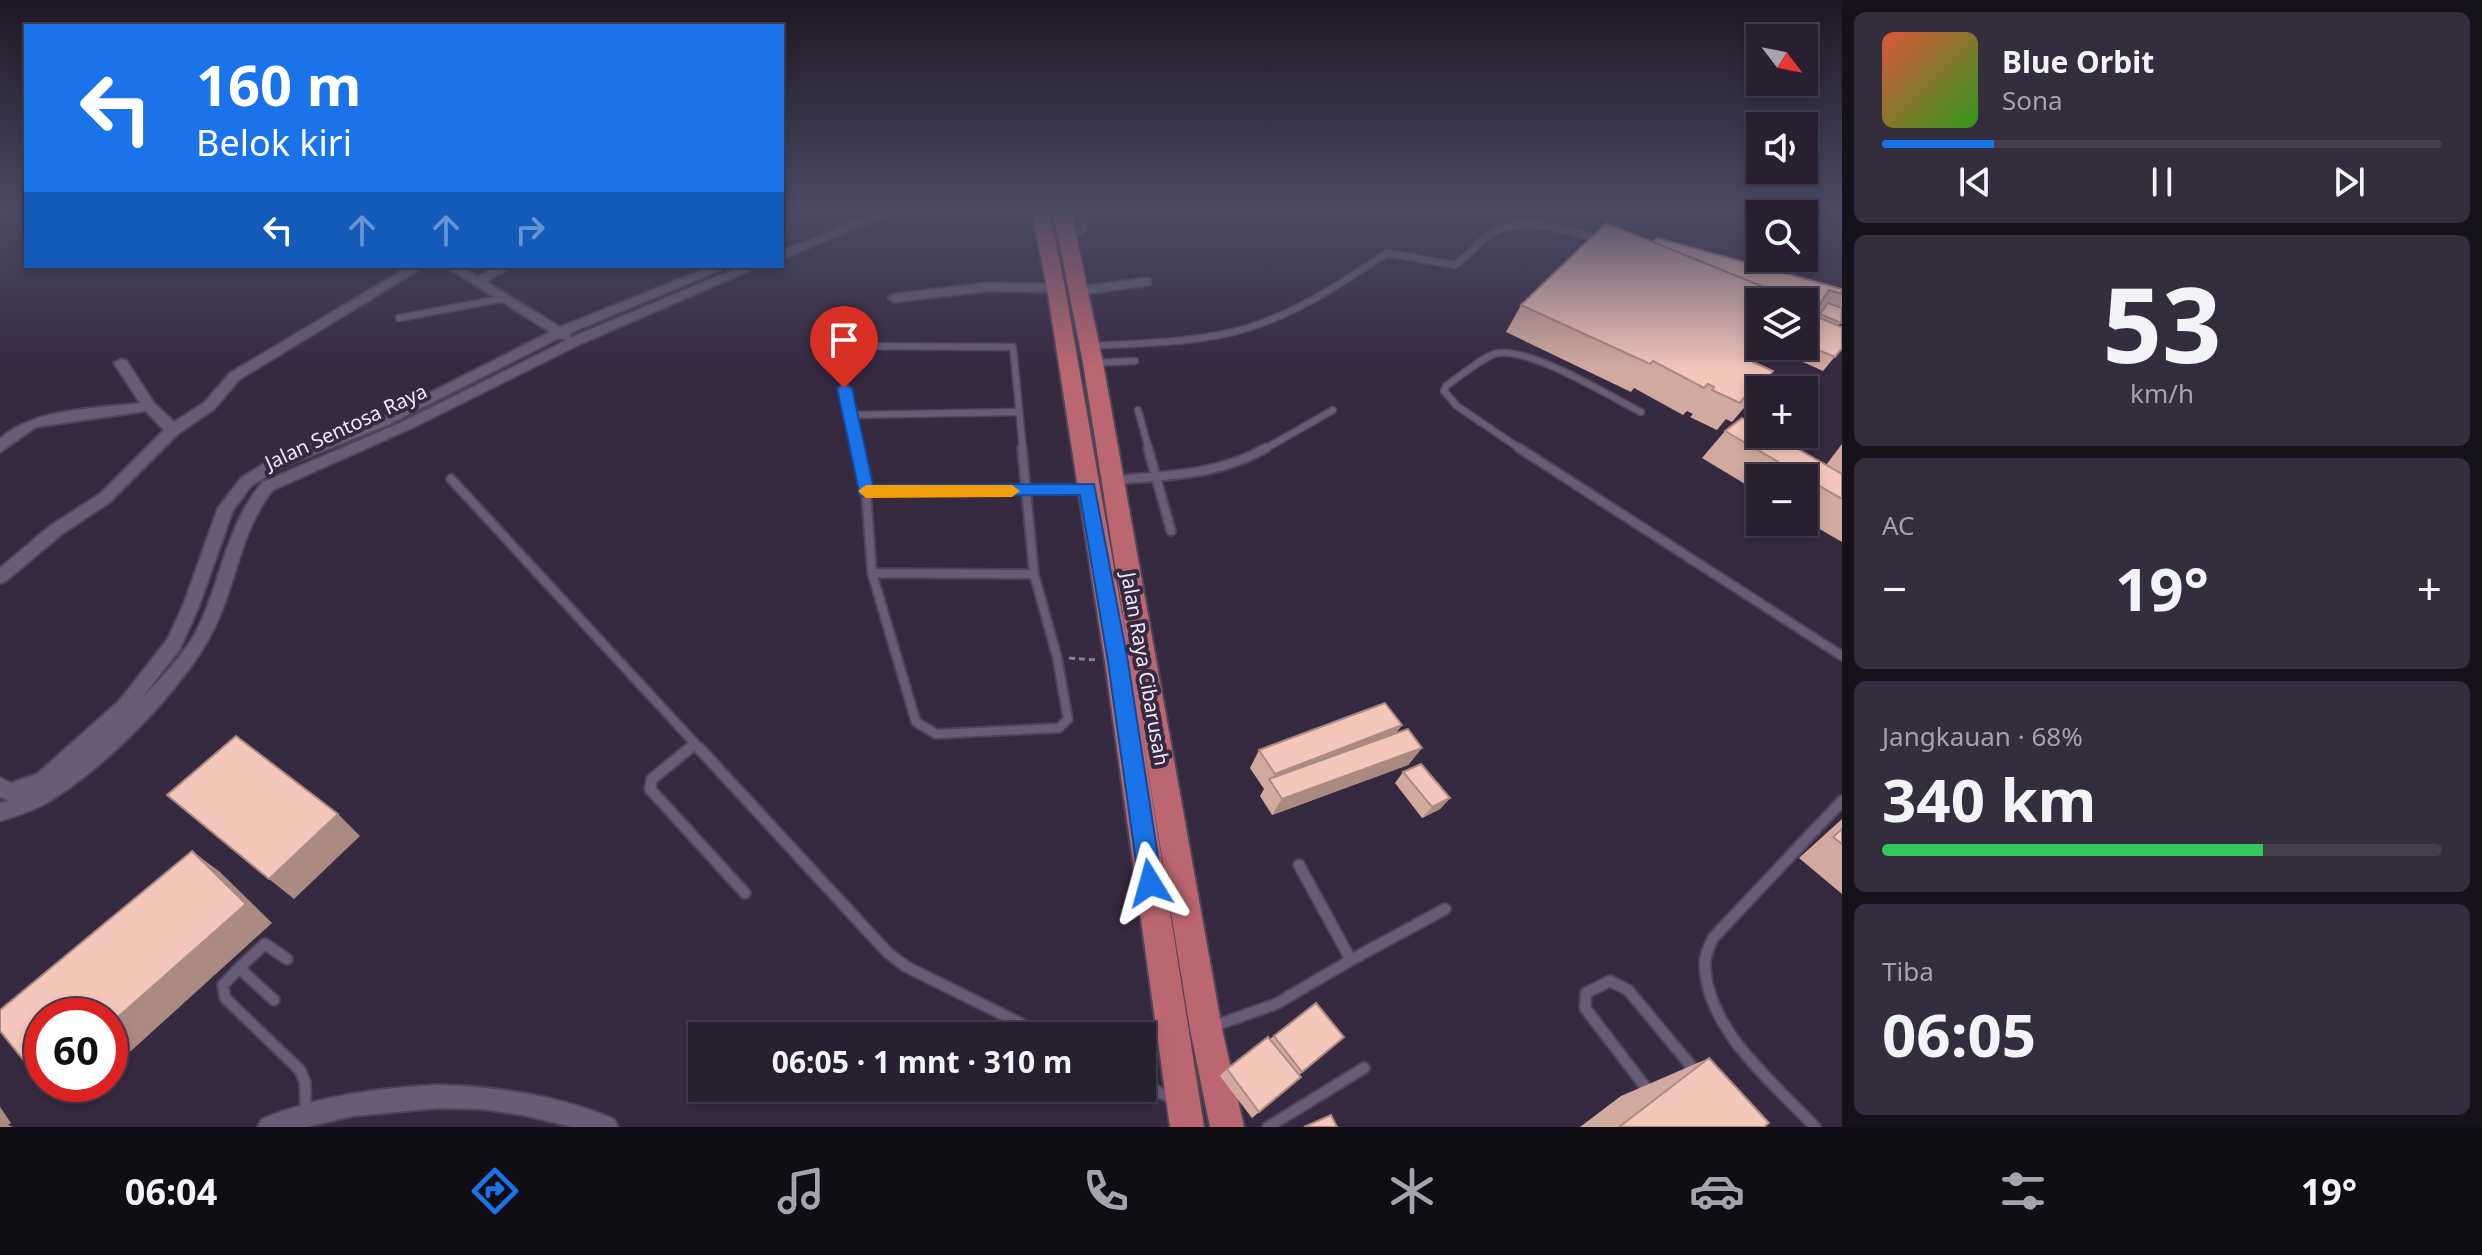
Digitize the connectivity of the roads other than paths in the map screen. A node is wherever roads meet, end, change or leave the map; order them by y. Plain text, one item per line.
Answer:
1 (1058, 264) edge
2 (1066, 264) edge
3 (1370, 264) edge
4 (416, 268) edge
5 (454, 268) edge
6 (502, 268) edge
7 (721, 268) edge
8 (749, 268) edge
9 (478, 282) junction
10 (1146, 282) dead end
11 (1067, 290) junction
12 (506, 298) junction
13 (894, 298) dead end
14 (399, 318) dead end
15 (567, 337) junction
16 (1092, 355) junction
17 (1135, 361) dead end
18 (121, 363) dead end
19 (149, 406) junction
20 (1138, 410) dead end
21 (1333, 410) dead end
22 (1019, 412) junction
23 (1641, 412) dead end
24 (850, 415) junction
25 (173, 430) junction
26 (0, 447) edge
27 (1156, 476) junction
28 (451, 479) dead end
29 (1113, 480) junction
30 (1088, 489) junction
31 (866, 491) junction
32 (1026, 491) junction
33 (1171, 531) dead end
34 (872, 573) junction
35 (1034, 574) junction
36 (0, 577) edge
37 (1842, 656) edge
38 (694, 745) junction
39 (0, 787) edge
40 (1842, 801) edge
41 (0, 812) edge
42 (1299, 865) dead end
43 (745, 893) dead end
44 (1445, 909) dead end
45 (287, 959) dead end
46 (1351, 960) junction
47 (239, 968) junction
48 (274, 1000) dead end
49 (1018, 1022) edge
50 (1206, 1029) junction
51 (1364, 1068) dead end
52 (1706, 1084) edge
53 (1156, 1094) edge
54 (1658, 1103) edge
55 (1185, 1116) edge
56 (310, 1120) edge
57 (270, 1127) edge
58 (606, 1127) edge
59 (1227, 1127) edge
60 (1268, 1127) edge
61 (1815, 1127) edge

1 - 11 main road, Jalan Raya Cibarusah
2 - 11 main road, Jalan Raya Cibarusah
3 - 16 lane
4 - 25 street
5 - 9 street
6 - 9 street
7 - 15 street, Jalan Sentosa Raya
8 - 15 street, Jalan Sentosa Raya
9 - 12 street
10 - 11 street
11 - 13 street
11 - 16 main road, Jalan Raya Cibarusah
11 - 30 main road, Jalan Raya Cibarusah
12 - 14 lane
12 - 15 street
15 - 39 street, Jalan Sentosa Raya
15 - 41 street, Jalan Sentosa Raya
16 - 17 lane
16 - 29 main road, Jalan Raya Cibarusah
18 - 19 street
19 - 25 street
19 - 26 street
20 - 27 lane
21 - 27 lane
22 - 24 lane
22 - 24 lane
22 - 32 lane
23 - 37 lane
24 - 31 lane
25 - 36 street
27 - 29 lane
27 - 33 lane
28 - 38 lane
29 - 50 main road, Jalan Raya Cibarusah
30 - 32 lane
30 - 55 main road, Jalan Raya Cibarusah
31 - 32 lane
31 - 34 lane
32 - 35 lane
34 - 35 lane
34 - 35 lane
38 - 43 lane
38 - 49 lane
40 - 61 lane
42 - 46 lane
44 - 46 lane
45 - 47 lane
46 - 50 lane
47 - 48 lane
47 - 56 lane
50 - 59 main road, Jalan Raya Cibarusah
51 - 60 lane
52 - 54 lane
53 - 55 lane
56 - 57 street
56 - 58 street

